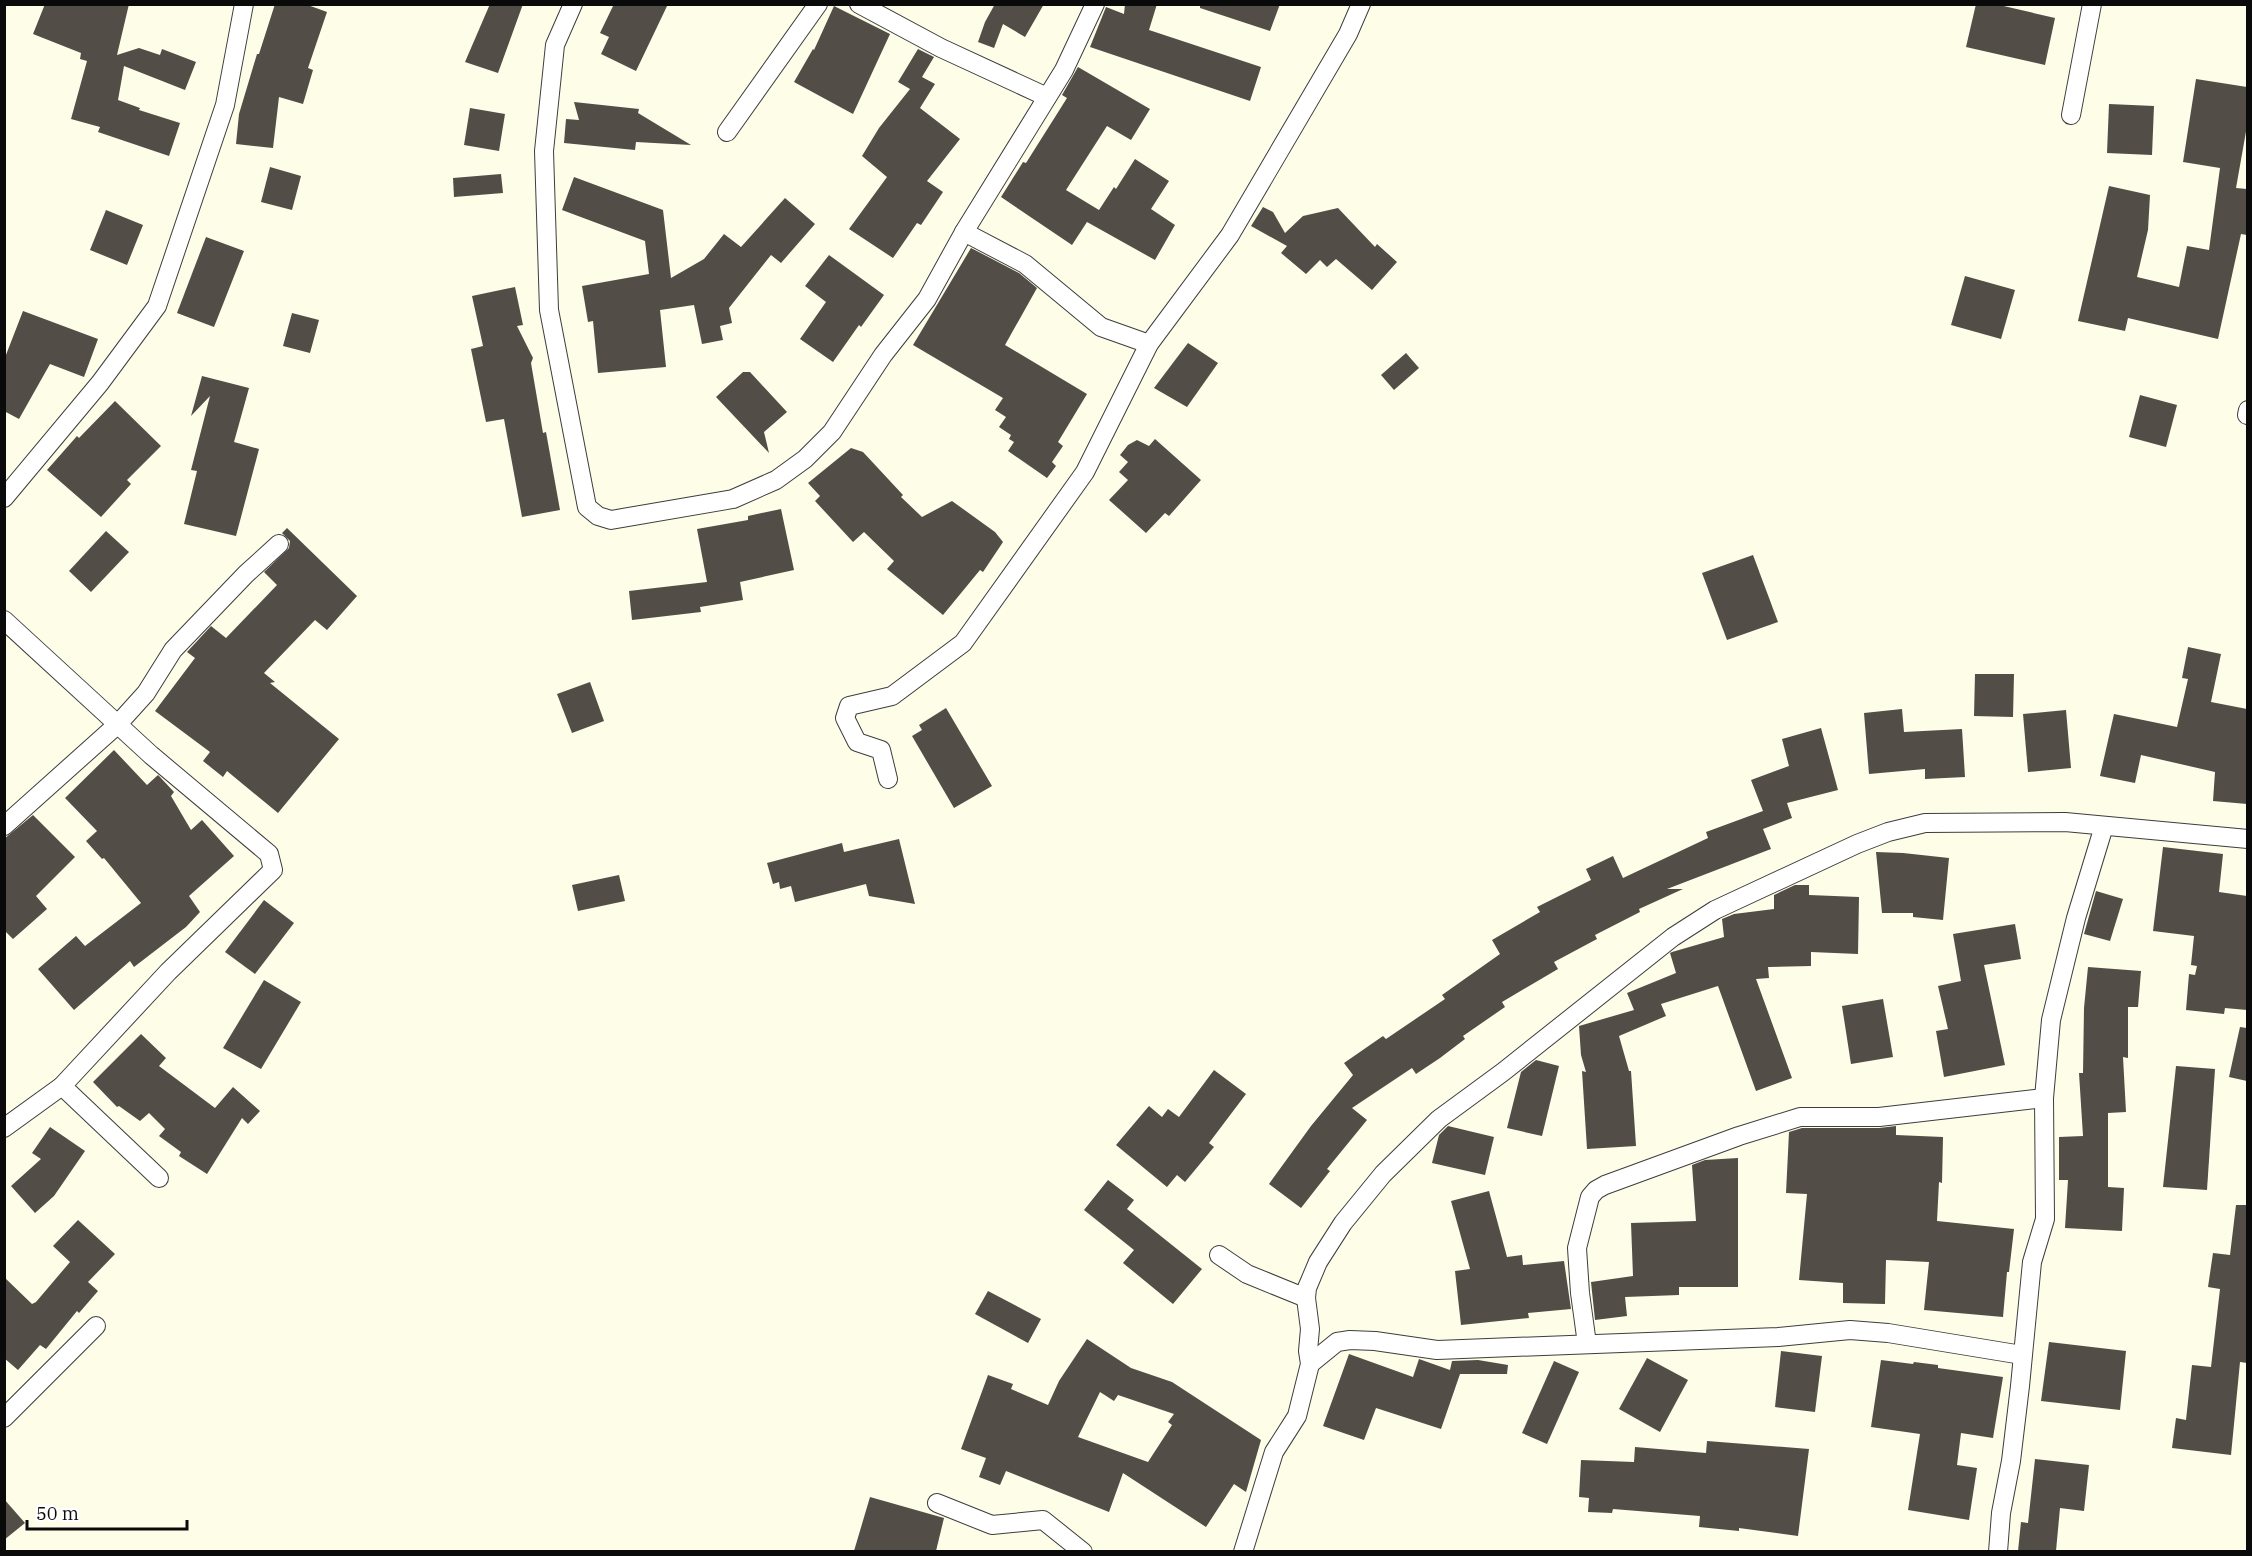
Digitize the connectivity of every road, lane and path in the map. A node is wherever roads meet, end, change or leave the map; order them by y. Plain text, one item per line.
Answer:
1 (244, 4) edge
2 (573, 4) edge
3 (818, 4) edge
4 (859, 4) edge
5 (1095, 4) edge
6 (1361, 4) edge
7 (2092, 4) edge
8 (1047, 97) junction
9 (2071, 115) dead end
10 (727, 132) dead end
11 (964, 232) junction
12 (1149, 344) junction
13 (4, 498) edge
14 (279, 544) dead end
15 (4, 620) edge
16 (118, 724) junction
17 (888, 779) dead end
18 (4, 826) edge
19 (2104, 826) junction
20 (2247, 839) edge
21 (62, 1086) junction
22 (2044, 1098) junction
23 (4, 1128) edge
24 (159, 1178) dead end
25 (1219, 1255) dead end
26 (1306, 1298) junction
27 (96, 1326) dead end
28 (1310, 1329) junction
29 (1337, 1342) junction
30 (1587, 1344) junction
31 (2022, 1355) junction
32 (1310, 1364) junction
33 (4, 1418) edge
34 (937, 1503) dead end
35 (1083, 1551) edge
36 (1243, 1551) edge
37 (1998, 1551) edge

1 - 13 street
2 - 11 street
3 - 10 street
4 - 8 street
5 - 8 street
6 - 12 street
7 - 9 street
8 - 11 street
11 - 12 street
12 - 17 street
14 - 16 street
15 - 16 street
16 - 18 street
16 - 21 street
19 - 20 street
19 - 22 street
19 - 26 street
21 - 23 street
21 - 24 street
22 - 30 street
22 - 31 street
25 - 26 street
26 - 28 street
27 - 33 street
28 - 29 street
28 - 32 street
29 - 30 street
29 - 32 street
30 - 31 street
31 - 37 street
32 - 36 street
34 - 35 street

